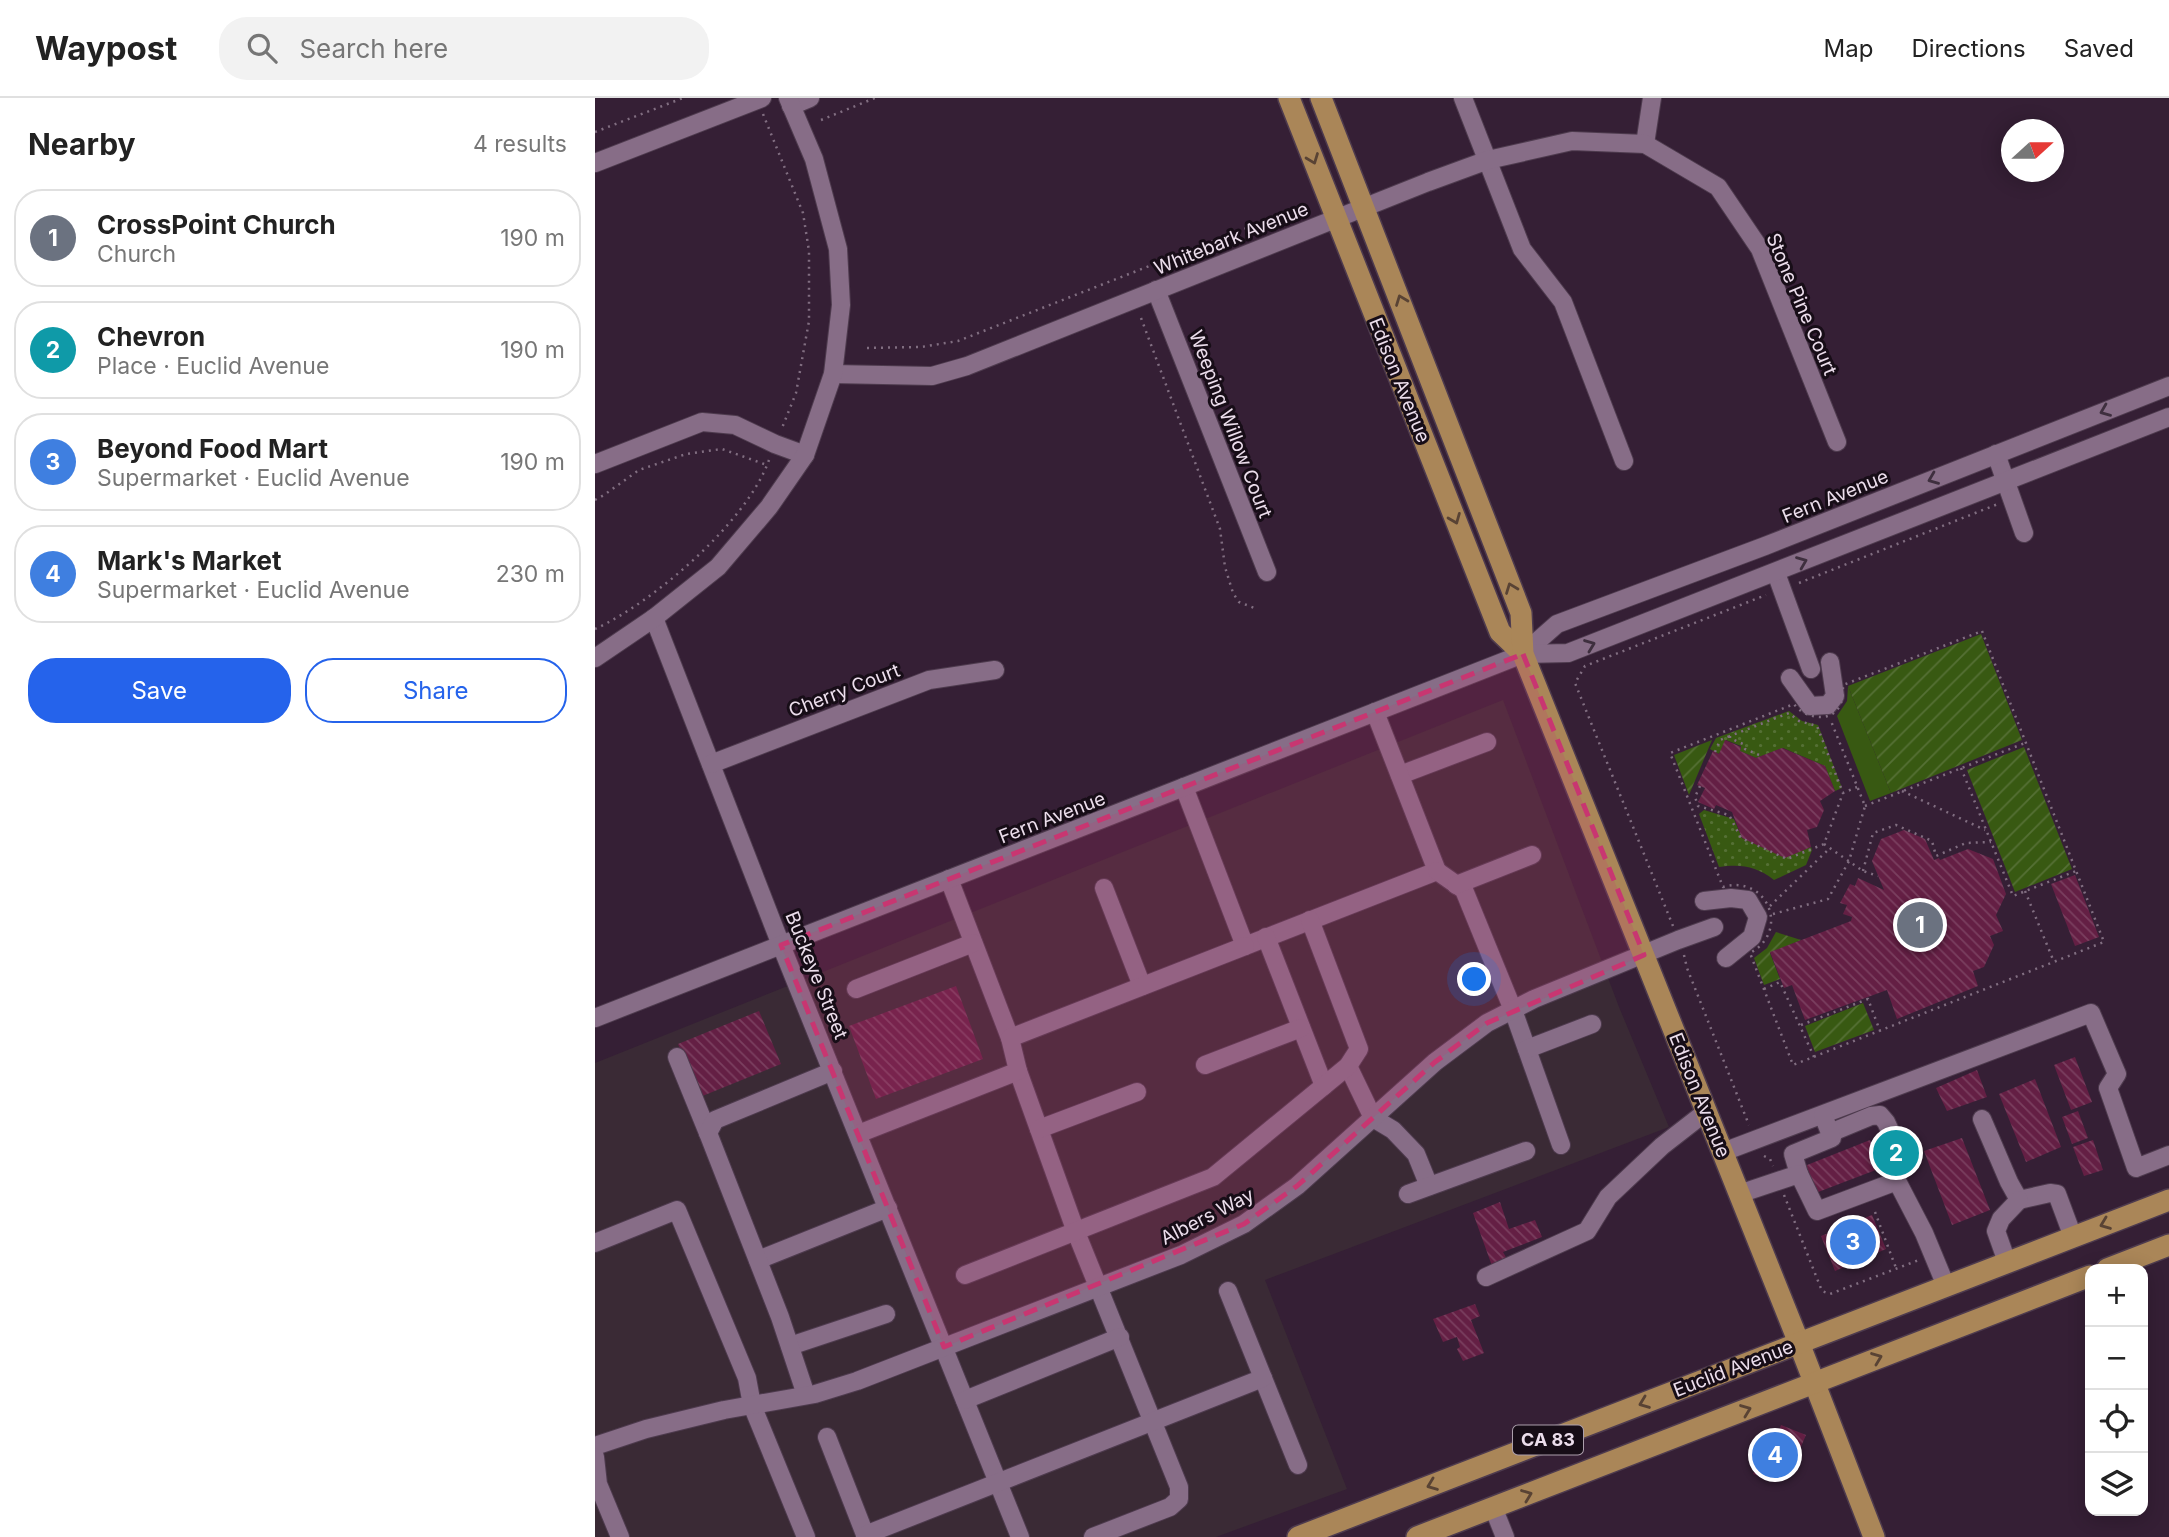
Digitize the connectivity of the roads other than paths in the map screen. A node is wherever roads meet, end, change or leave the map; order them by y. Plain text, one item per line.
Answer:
1 (810, 98) edge
2 (1289, 98) edge
3 (1321, 98) edge
4 (1464, 98) edge
5 (1651, 98) edge
6 (759, 99) edge
7 (789, 102) edge
8 (1645, 144) junction
9 (1488, 160) junction
10 (595, 163) edge
11 (1364, 208) junction
12 (1336, 219) junction
13 (1156, 290) junction
14 (833, 374) junction
15 (2169, 386) edge
16 (2169, 417) edge
17 (1837, 442) dead end
18 (805, 454) junction
19 (1996, 454) junction
20 (1624, 461) dead end
21 (595, 464) edge
22 (2005, 481) junction
23 (2024, 533) dead end
24 (1267, 572) dead end
25 (1778, 581) junction
26 (654, 618) junction
27 (1523, 654) junction
28 (595, 658) edge
29 (1830, 662) dead end
30 (1811, 669) dead end
31 (995, 670) dead end
32 (1790, 678) dead end
33 (1375, 712) junction
34 (1487, 742) dead end
35 (711, 764) junction
36 (1400, 775) junction
37 (1184, 787) junction
38 (1532, 855) dead end
39 (1437, 871) junction
40 (949, 879) junction
41 (1456, 885) junction
42 (1104, 888) dead end
43 (1704, 901) dead end
44 (1310, 920) junction
45 (1714, 927) dead end
46 (1266, 937) junction
47 (973, 943) junction
48 (781, 945) junction
49 (1245, 946) junction
50 (1644, 955) junction
51 (1726, 958) dead end
52 (1142, 986) junction
53 (856, 989) dead end
54 (1513, 1010) junction
55 (595, 1018) edge
56 (1592, 1024) dead end
57 (1300, 1028) junction
58 (1010, 1038) junction
59 (1527, 1049) junction
60 (677, 1057) dead end
61 (1205, 1065) dead end
62 (1348, 1066) junction
63 (832, 1070) junction
64 (1018, 1071) junction
65 (1324, 1086) junction
66 (1137, 1092) dead end
67 (1707, 1111) junction
68 (1823, 1115) junction
69 (1373, 1118) junction
70 (1982, 1119) dead end
71 (1039, 1129) junction
72 (708, 1133) junction
73 (1830, 1133) junction
74 (858, 1134) junction
75 (1892, 1135) tunnel mouth
76 (1562, 1145) dead end
77 (1526, 1151) dead end
78 (1723, 1152) junction
79 (2169, 1155) edge
80 (1905, 1168) tunnel mouth
81 (1799, 1174) junction
82 (1900, 1185) junction
83 (1429, 1186) junction
84 (1408, 1194) dead end
85 (1739, 1194) junction
86 (2019, 1200) junction
87 (2169, 1200) edge
88 (888, 1208) junction
89 (1076, 1232) junction
90 (2073, 1237) junction
91 (595, 1242) edge
92 (2169, 1245) edge
93 (758, 1260) junction
94 (2007, 1262) junction
95 (2120, 1264) edge
96 (965, 1275) dead end
97 (1486, 1277) dead end
98 (2085, 1278) edge
99 (1947, 1286) junction
100 (1099, 1287) junction
101 (1228, 1291) dead end
102 (886, 1314) dead end
103 (1120, 1338) junction
104 (1799, 1343) junction
105 (790, 1346) junction
106 (944, 1348) junction
107 (1263, 1378) junction
108 (1814, 1383) junction
109 (811, 1395) junction
110 (965, 1400) junction
111 (752, 1405) junction
112 (1153, 1421) junction
113 (827, 1437) dead end
114 (595, 1446) edge
115 (595, 1457) edge
116 (1297, 1465) dead end
117 (999, 1483) junction
118 (1493, 1507) junction
119 (866, 1536) edge
120 (619, 1537) edge
121 (806, 1537) edge
122 (1020, 1537) edge
123 (1093, 1537) edge
124 (1298, 1537) edge
125 (1417, 1537) edge
126 (1505, 1537) edge
127 (1874, 1537) edge

1 - 7 street
2 -> 12 main road, Edison Avenue
3 - 11 main road, Edison Avenue
4 - 9 street
5 - 8 street
6 - 10 street
7 - 14 street
8 - 9 street, Whitebark Avenue
8 - 17 street, Stone Pine Court
9 - 11 street, Whitebark Avenue
9 - 20 street
11 - 12 street, Whitebark Avenue
27 -> 11 main road, Edison Avenue
12 - 13 street, Whitebark Avenue
12 -> 27 main road, Edison Avenue
13 - 14 street, Whitebark Avenue
13 - 24 street, Weeping Willow Court
14 - 18 street
15 -> 19 street, Fern Avenue
16 - 22 street, Fern Avenue
18 - 21 street
18 - 26 street
19 - 22 street
19 -> 27 street, Fern Avenue
22 - 23 street
25 -> 22 street, Fern Avenue
27 -> 25 street, Fern Avenue
25 - 30 street
26 - 28 street
26 - 35 street, Buckeye Street
27 - 33 street, Fern Avenue
27 - 50 main road, Edison Avenue
29 - 32 street
31 - 35 street, Cherry Court
33 - 36 street
33 - 37 street, Fern Avenue
34 - 36 street
35 - 48 street, Buckeye Street
36 - 39 street
37 - 40 street, Fern Avenue
37 - 49 street
38 - 41 street
39 - 41 street
39 - 44 street
40 - 47 street
40 - 48 street, Fern Avenue
41 - 54 street
42 - 52 street
43 - 51 street
44 - 46 street
44 - 62 street
45 - 50 street, Albers Way
46 - 49 street
46 - 57 street
47 - 53 street
47 - 58 street
48 - 55 street, Fern Avenue
48 - 63 street, Buckeye Street
49 - 52 street
50 - 54 street, Albers Way
50 - 67 main road, Edison Avenue
52 - 58 street
54 - 59 street
54 - 69 street, Albers Way
56 - 59 street
57 - 61 street
57 - 65 street
58 - 64 street
59 - 76 street
60 - 72 street
62 - 65 street
62 - 69 street
63 - 72 street
63 - 74 street, Buckeye Street
64 - 71 street
64 - 74 street
65 - 89 street
66 - 71 street
67 - 78 main road, Edison Avenue
67 - 97 street
68 - 73 street
68 - 78 street
68 - 79 street
69 - 83 street
69 - 100 street, Albers Way
70 - 86 street
71 - 89 street
72 - 93 street
73 - 75 street
73 - 81 street
74 - 88 street, Buckeye Street
77 - 83 street
78 - 85 main road, Edison Avenue
80 - 82 street
81 - 82 street
81 - 85 street
82 - 99 street
83 - 84 street
85 - 104 main road, Edison Avenue
86 - 90 street
86 - 94 street
87 -> 90 main road, Euclid Avenue / CA 83
88 - 93 street
88 - 106 street, Buckeye Street
89 - 96 street
89 - 100 street
90 - 94 main road, Euclid Avenue / CA 83
91 - 111 street
92 - 95 main road
93 - 105 street
94 - 99 main road, Euclid Avenue / CA 83
108 -> 98 main road
99 - 104 main road, Euclid Avenue / CA 83
100 - 103 street
100 - 106 street, Albers Way
101 - 107 street
102 - 105 street
103 - 110 street
103 - 112 street
104 - 108 main road, Edison Avenue
104 -> 124 main road, Euclid Avenue / CA 83
105 - 109 street
106 - 109 street, Albers Way
106 - 110 street, Buckeye Street
107 - 112 street
107 - 116 street
118 -> 108 main road
108 - 127 main road, Edison Avenue
109 - 111 street, Albers Way
110 - 117 street, Buckeye Street
111 - 114 street, Albers Way
111 - 121 street
112 - 117 street
112 - 123 street
113 - 119 street
115 - 120 street
117 - 119 street
117 - 122 street, Buckeye Street
118 - 125 main road
118 - 126 street

